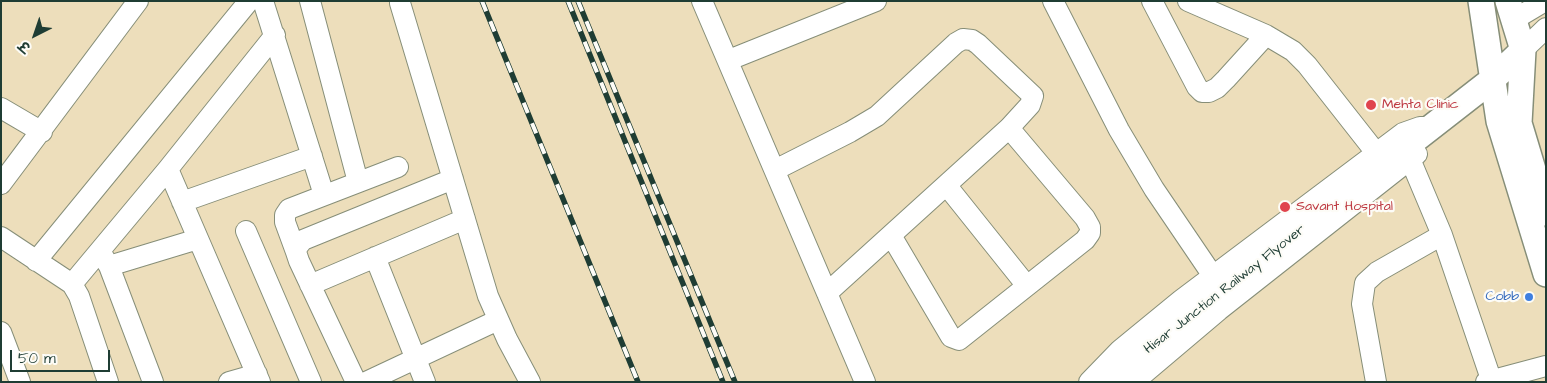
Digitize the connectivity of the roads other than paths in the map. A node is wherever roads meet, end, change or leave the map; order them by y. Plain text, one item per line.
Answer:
1 (138, 1) edge
2 (249, 1) edge
3 (263, 1) edge
4 (310, 1) edge
5 (702, 1) edge
6 (876, 1) edge
7 (1053, 1) edge
8 (1152, 1) edge
9 (1188, 1) edge
10 (1481, 1) edge
11 (1545, 1) edge
12 (400, 3) dead end
13 (1512, 10) edge
14 (1546, 28) edge
15 (275, 35) junction
16 (1266, 35) junction
17 (1523, 50) junction
18 (729, 60) junction
19 (1493, 79) junction
20 (1, 108) edge
21 (1433, 127) junction
22 (1009, 128) junction
23 (42, 132) junction
24 (1377, 154) junction
25 (312, 156) junction
26 (1410, 159) junction
27 (398, 167) dead end
28 (168, 169) junction
29 (775, 170) junction
30 (453, 179) junction
31 (358, 182) junction
32 (1, 184) edge
33 (947, 186) junction
34 (324, 195) junction
35 (182, 202) junction
36 (1546, 213) edge
37 (465, 219) junction
38 (246, 231) dead end
39 (1442, 234) junction
40 (1, 236) edge
41 (892, 237) junction
42 (198, 239) junction
43 (296, 252) junction
44 (375, 257) junction
45 (105, 258) junction
46 (36, 261) junction
47 (1546, 274) edge
48 (1213, 276) junction
49 (72, 284) junction
50 (310, 285) junction
51 (1027, 286) junction
52 (827, 293) junction
53 (498, 320) junction
54 (1, 332) edge
55 (416, 358) junction
56 (1546, 366) edge
57 (259, 378) edge
58 (369, 381) edge
59 (1490, 381) edge
60 (20, 382) edge
61 (108, 382) edge
62 (153, 382) edge
63 (228, 382) edge
64 (311, 382) edge
65 (425, 382) edge
66 (530, 382) edge
67 (865, 382) edge
68 (1089, 382) edge
69 (1112, 382) edge
70 (1134, 382) edge
71 (1376, 382) edge

1 - 23 street
2 - 46 street
3 - 15 street
4 - 31 street
5 - 18 street
6 - 18 street
7 - 48 street
8 - 16 street
9 - 16 street
10 - 19 main road
11 - 13 street
12 - 30 street
13 - 17 main road
14 - 17 street
15 - 25 street
15 - 28 street
16 - 24 street
17 - 19 main road, Hisar Junction Railway Flyover
17 - 36 main road
18 - 29 street
19 - 21 main road, Hisar Junction Railway Flyover
19 - 47 main road
20 - 23 street
21 - 24 street
21 - 26 street
21 - 69 main road, Hisar Junction Railway Flyover
22 - 29 street
22 - 33 street
22 - 51 street
23 - 32 street
24 - 48 street
25 - 34 street
25 - 35 street
26 - 39 street
26 - 70 street
27 - 31 street
28 - 35 street
28 - 45 street
29 - 52 street
30 - 37 street
30 - 43 street
31 - 34 street
33 - 41 street
33 - 51 street
34 - 43 street
35 - 42 street
37 - 44 street
37 - 53 street
38 - 64 street
39 - 59 street
39 - 71 street
40 - 46 street
41 - 51 street
41 - 52 street
42 - 45 street
42 - 57 street
43 - 50 street
44 - 50 street
44 - 55 street
45 - 49 street
45 - 62 street
46 - 49 street
48 - 68 street
49 - 61 street
50 - 58 street
52 - 67 street
53 - 55 street
53 - 66 street
54 - 60 street
55 - 58 street
55 - 65 street
56 - 59 street
57 - 63 street

